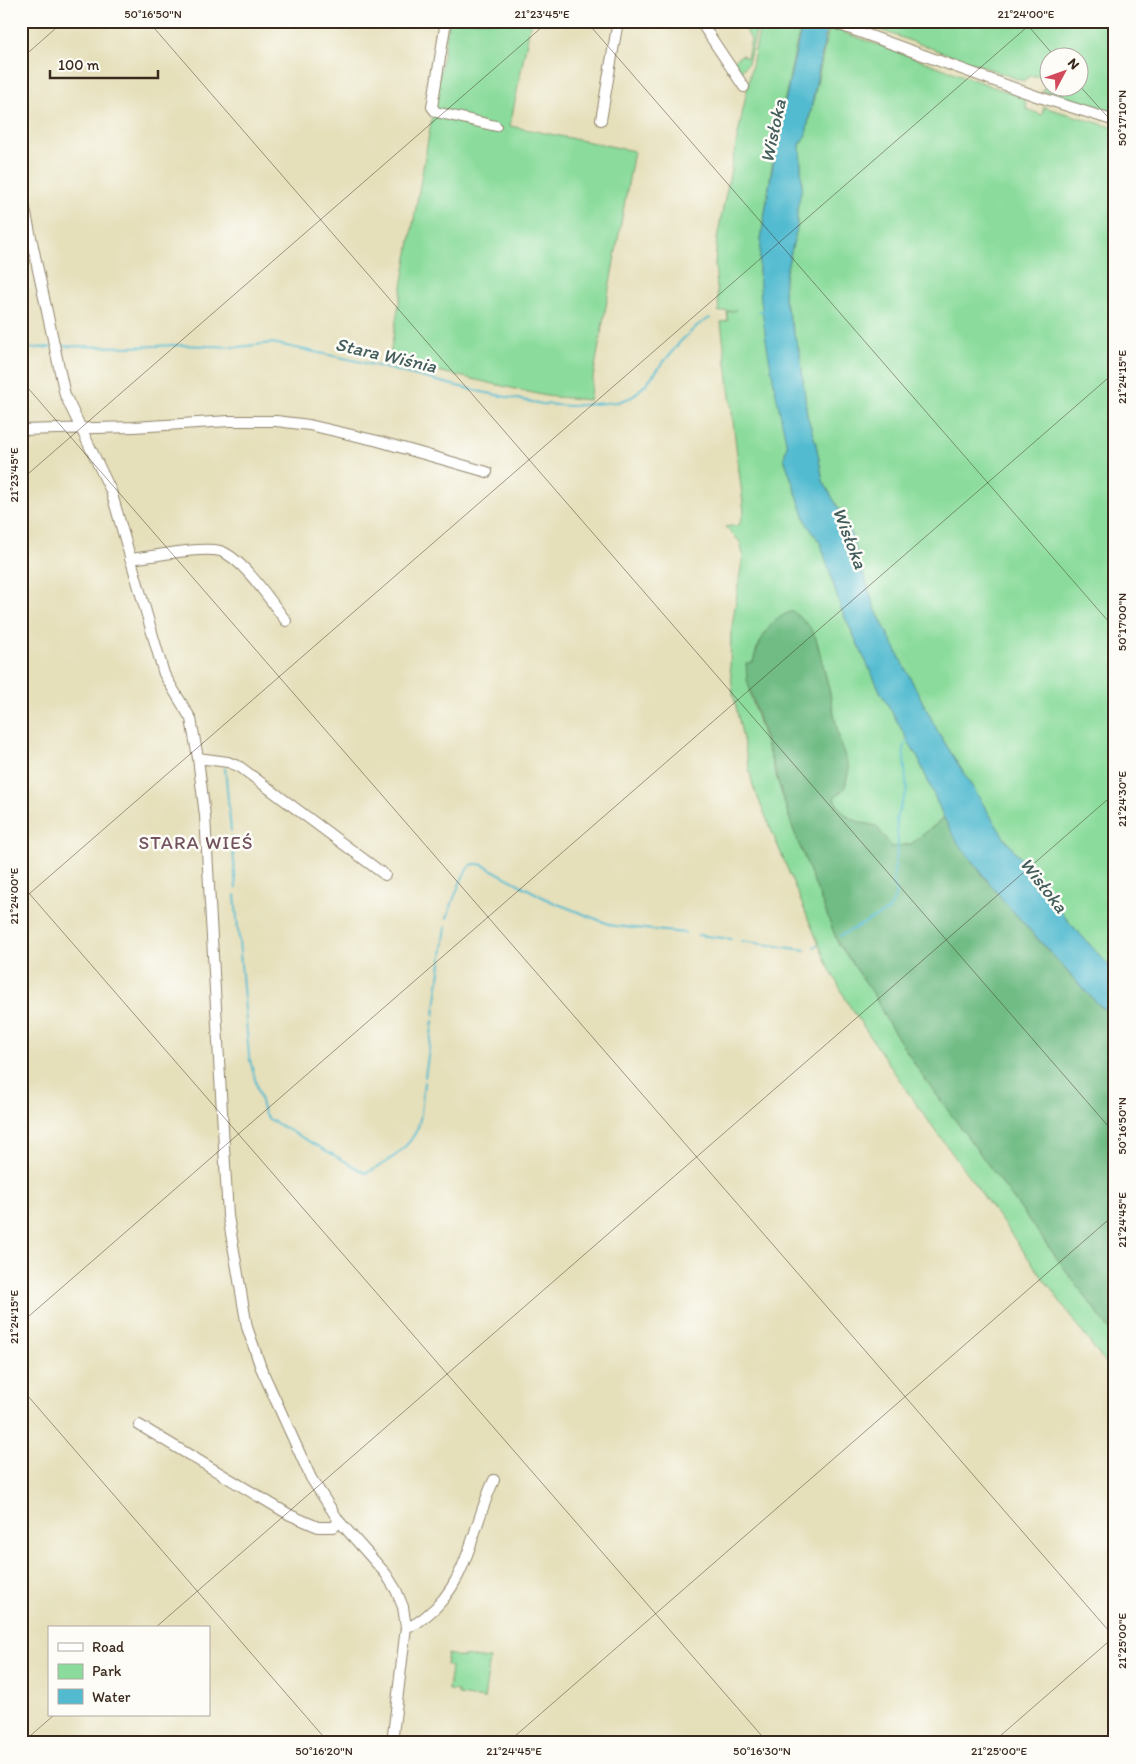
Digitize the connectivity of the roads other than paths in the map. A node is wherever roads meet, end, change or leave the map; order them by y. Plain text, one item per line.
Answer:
1 (446, 21) edge
2 (618, 21) edge
3 (700, 21) edge
4 (829, 21) edge
5 (744, 86) dead end
6 (601, 120) dead end
7 (1115, 121) edge
8 (496, 126) dead end
9 (21, 191) edge
10 (79, 428) junction
11 (21, 430) edge
12 (487, 472) dead end
13 (130, 559) junction
14 (286, 621) dead end
15 (198, 758) junction
16 (386, 875) dead end
17 (139, 1425) dead end
18 (494, 1480) dead end
19 (340, 1520) junction
20 (406, 1627) junction
21 (392, 1743) edge

1 - 8 street
2 - 6 street
3 - 5 street
4 - 7 street
9 - 10 street
10 - 11 street
10 - 12 street
10 - 13 street
13 - 14 street
13 - 15 street
15 - 16 street
15 - 19 street
17 - 19 street
18 - 20 street
19 - 20 street
20 - 21 street

